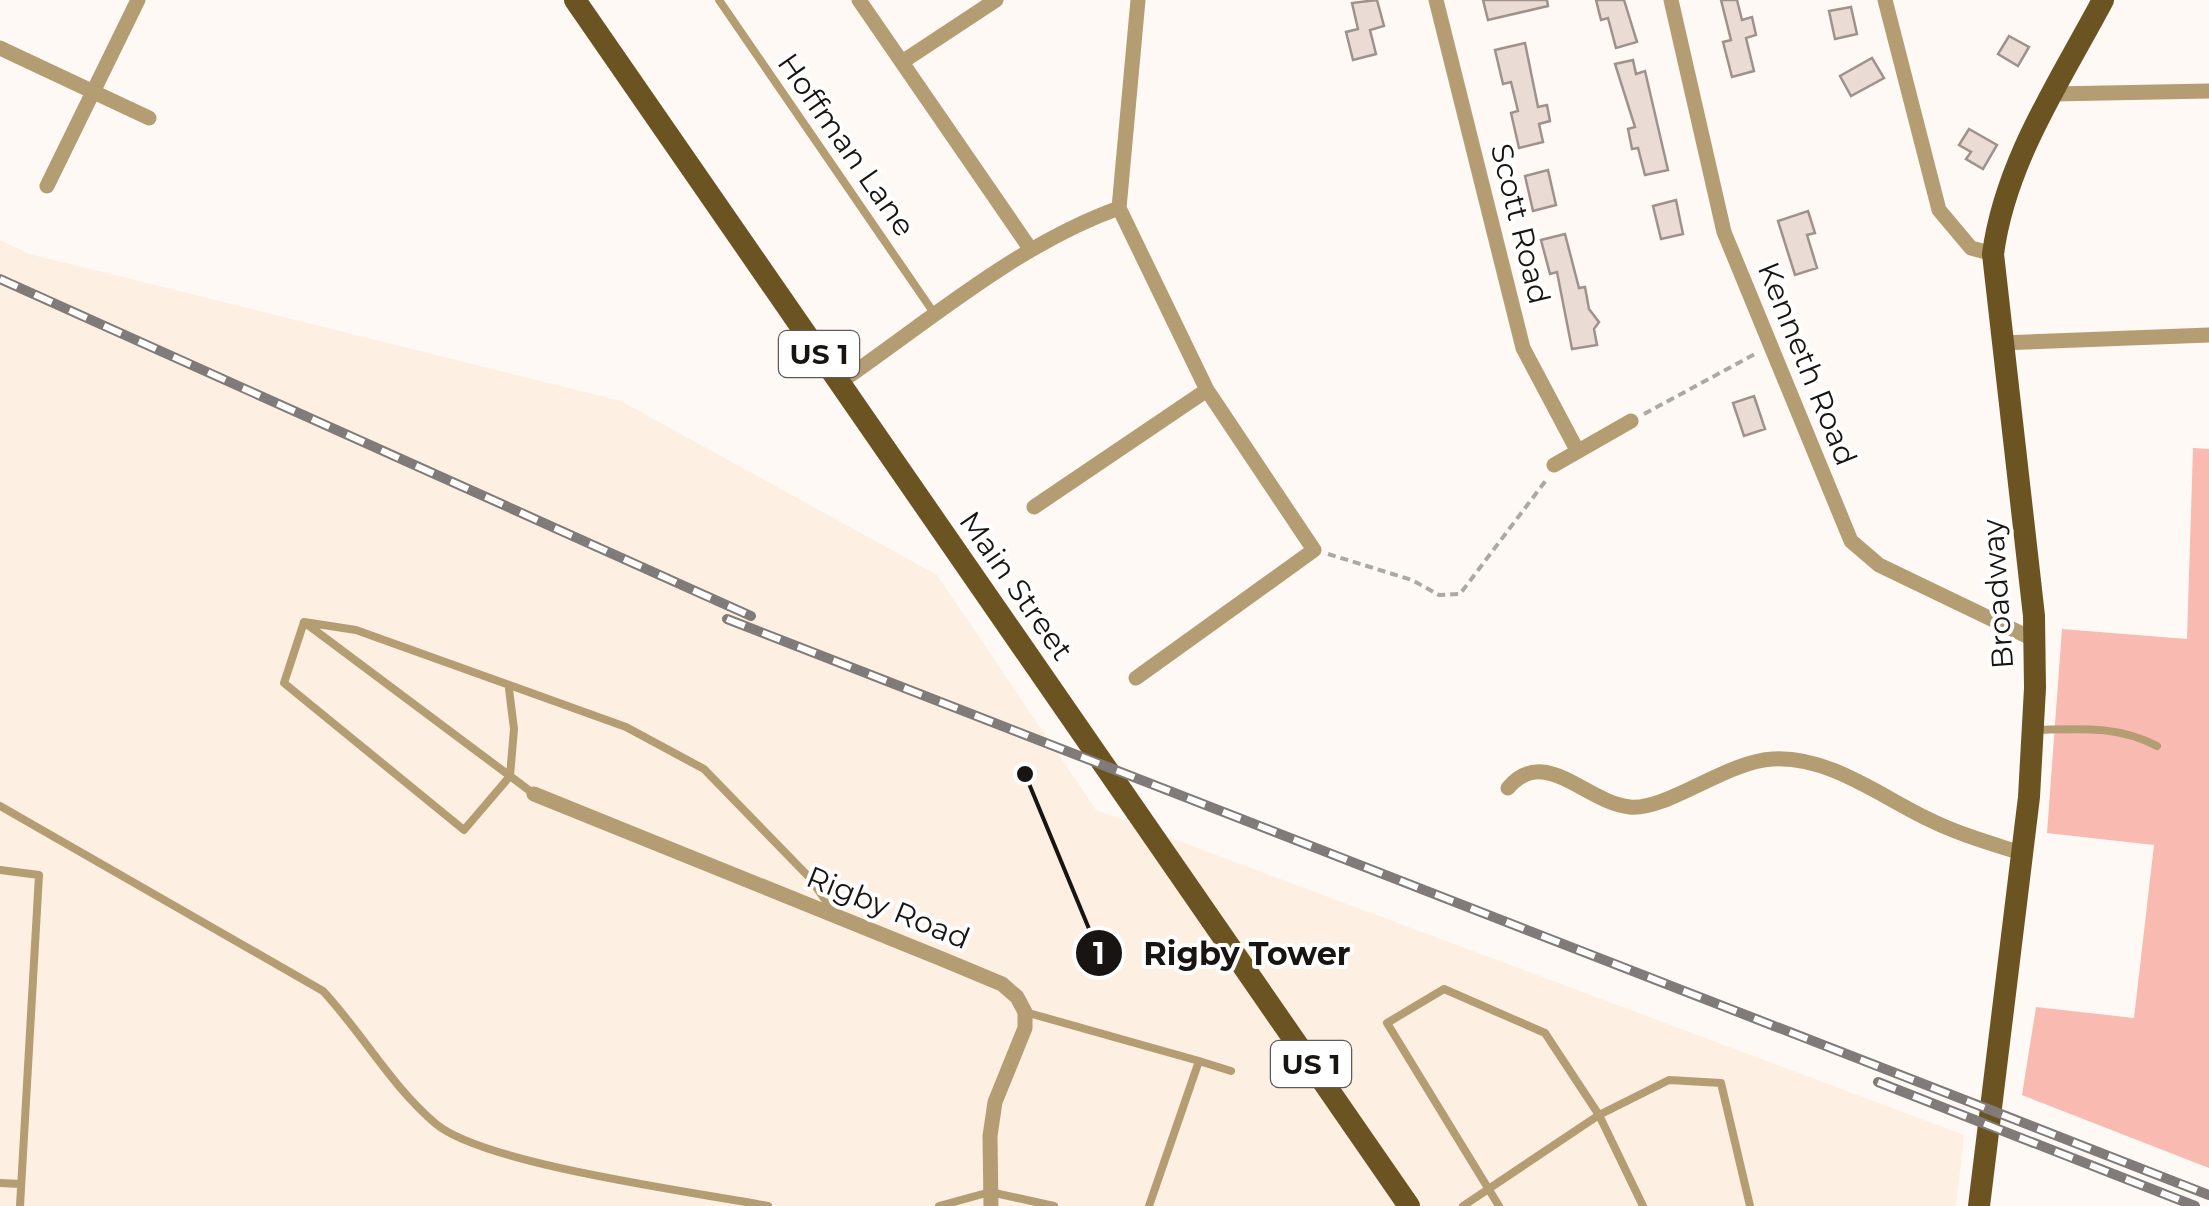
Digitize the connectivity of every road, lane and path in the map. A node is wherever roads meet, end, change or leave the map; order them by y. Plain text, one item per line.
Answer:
1 (138, 0) edge
2 (575, 0) edge
3 (719, 0) edge
4 (859, 0) edge
5 (996, 0) edge
6 (1138, 0) edge
7 (1436, 0) edge
8 (1670, 0) edge
9 (1885, 0) edge
10 (2103, 0) edge
11 (0, 48) edge
12 (902, 62) junction
13 (94, 90) junction
14 (2209, 91) edge
15 (2053, 94) junction
16 (150, 118) dead end
17 (47, 186) dead end
18 (1118, 208) junction
19 (1031, 250) junction
20 (1993, 254) junction
21 (936, 316) junction
22 (2209, 335) edge
23 (2002, 343) junction
24 (1770, 346) junction
25 (839, 384) junction
26 (1208, 390) junction
27 (1631, 421) joint
28 (1577, 450) junction
29 (1554, 465) joint
30 (1034, 507) dead end
31 (1314, 550) junction
32 (304, 622) junction
33 (2035, 640) junction
34 (1136, 678) dead end
35 (509, 689) junction
36 (2034, 730) junction
37 (2157, 746) dead end
38 (510, 776) junction
39 (1508, 788) dead end
40 (534, 794) joint
41 (0, 806) edge
42 (2022, 853) junction
43 (0, 870) edge
44 (838, 919) junction
45 (1025, 1012) junction
46 (1199, 1061) junction
47 (1231, 1071) dead end
48 (1599, 1115) junction
49 (0, 1183) edge
50 (20, 1184) junction
51 (1488, 1189) junction
52 (990, 1199) edge
53 (20, 1206) edge
54 (768, 1206) edge
55 (939, 1206) edge
56 (1054, 1206) edge
57 (1149, 1206) edge
58 (1409, 1206) edge
59 (1463, 1206) edge
60 (1499, 1206) edge
61 (1643, 1206) edge
62 (1750, 1206) edge
63 (1980, 1206) edge

1 - 13 street
2 - 25 main road, Main Street / US 1
3 - 21 lane, Hoffman Lane
4 - 12 street
5 - 12 street
6 - 18 street
7 - 28 street, Scott Road
8 - 24 street, Kenneth Road
9 - 20 street
10 - 15 main road, Broadway
11 - 13 street
12 - 19 street
13 - 16 street
13 - 17 street
14 - 15 street
15 - 20 main road, Broadway
18 - 19 street
18 - 26 street
19 - 21 street
20 - 23 main road, Broadway
21 - 25 street
22 - 23 street
23 - 33 main road, Broadway
24 - 27 path
24 - 33 street, Kenneth Road
25 - 58 main road, Main Street / US 1
26 - 30 street
26 - 31 street
27 - 28 street
28 - 29 street
29 - 31 path
31 - 34 street
32 - 35 lane
32 - 38 lane
32 - 38 lane
33 - 36 main road, Broadway
35 - 38 lane
35 - 44 lane
36 - 37 lane
36 - 42 main road, Broadway
38 - 40 lane
39 - 42 street
40 - 44 street, Rigby Road
41 - 54 lane
42 - 63 main road, Broadway
43 - 50 lane
44 - 45 street, Rigby Road
45 - 46 lane
45 - 52 street
46 - 47 lane
46 - 57 lane
48 - 51 lane
48 - 51 lane
48 - 61 lane
48 - 62 lane
49 - 50 lane
50 - 53 lane
51 - 59 lane
51 - 60 lane
52 - 55 lane
52 - 56 lane

